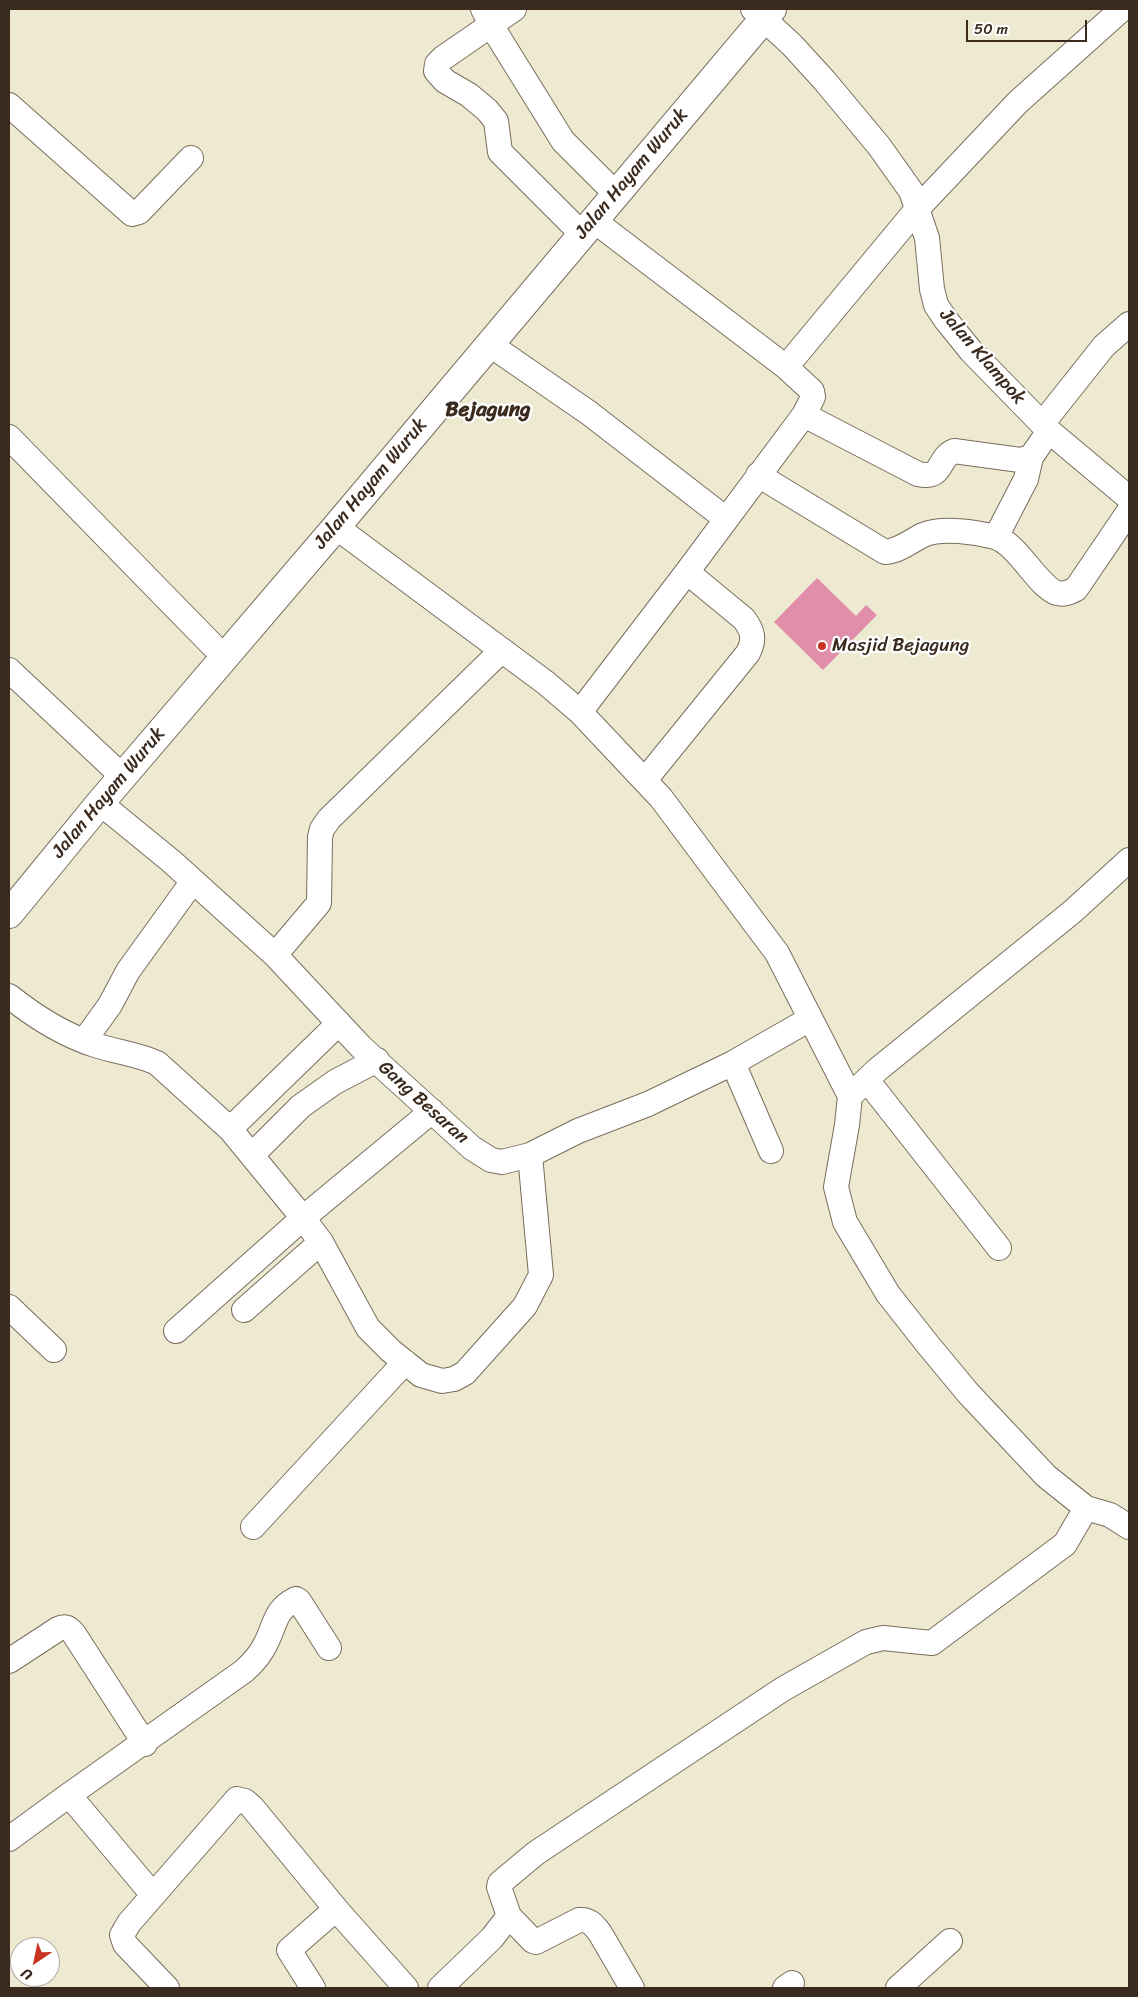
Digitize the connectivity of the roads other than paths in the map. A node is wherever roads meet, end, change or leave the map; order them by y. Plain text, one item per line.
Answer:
1 (514, 9) edge
2 (1122, 9) edge
3 (763, 12) edge
4 (487, 17) edge
5 (9, 105) edge
6 (191, 158) dead end
7 (616, 194) junction
8 (918, 208) junction
9 (588, 227) junction
10 (1129, 324) edge
11 (489, 344) junction
12 (786, 367) junction
13 (804, 415) junction
14 (1046, 427) junction
15 (9, 437) edge
16 (1031, 458) junction
17 (758, 474) junction
18 (1129, 498) edge
19 (1129, 511) edge
20 (726, 519) junction
21 (336, 527) junction
22 (996, 537) junction
23 (687, 572) junction
24 (502, 650) junction
25 (224, 657) junction
26 (9, 670) edge
27 (580, 712) junction
28 (122, 776) junction
29 (645, 780) junction
30 (100, 803) junction
31 (1129, 860) edge
32 (193, 881) junction
33 (9, 914) edge
34 (275, 955) junction
35 (9, 996) edge
36 (810, 1019) junction
37 (339, 1023) junction
38 (84, 1041) junction
39 (377, 1060) junction
40 (733, 1063) junction
41 (867, 1080) junction
42 (850, 1096) junction
43 (432, 1111) junction
44 (230, 1129) junction
45 (771, 1151) dead end
46 (252, 1155) junction
47 (530, 1155) junction
48 (303, 1218) junction
49 (320, 1242) junction
50 (1000, 1248) dead end
51 (9, 1308) edge
52 (244, 1310) dead end
53 (176, 1331) dead end
54 (54, 1350) dead end
55 (405, 1362) junction
56 (1086, 1508) junction
57 (253, 1527) dead end
58 (1129, 1528) edge
59 (328, 1648) dead end
60 (9, 1661) edge
61 (145, 1744) junction
62 (69, 1796) junction
63 (9, 1839) edge
64 (153, 1895) junction
65 (336, 1909) junction
66 (509, 1916) junction
67 (950, 1941) dead end
68 (167, 1988) edge
69 (314, 1988) edge
70 (406, 1988) edge
71 (440, 1988) edge
72 (632, 1988) edge
73 (898, 1988) edge

1 - 4 street
2 - 8 street
3 - 7 main road, Jalan Hayam Wuruk
3 - 8 street, Jalan Klampok
4 - 7 street
4 - 9 street
5 - 6 street
7 - 9 main road, Jalan Hayam Wuruk
8 - 12 street
8 - 14 street, Jalan Klampok
9 - 11 main road, Jalan Hayam Wuruk
9 - 12 street
10 - 14 street
11 - 20 street
11 - 21 main road, Jalan Hayam Wuruk
12 - 13 street
13 - 16 street
13 - 17 street
14 - 16 street
14 - 18 street, Jalan Klampok
15 - 25 street
16 - 22 street
17 - 20 street
17 - 22 street
19 - 22 street
20 - 23 street
21 - 24 street
21 - 25 main road, Jalan Hayam Wuruk
23 - 27 street
23 - 29 street
24 - 27 street
24 - 34 street
25 - 28 main road, Jalan Hayam Wuruk
26 - 28 street
27 - 29 street
28 - 30 main road, Jalan Hayam Wuruk
29 - 36 street
30 - 32 street, Gang Besaran
30 - 33 main road, Jalan Hayam Wuruk
31 - 41 street
32 - 34 street, Gang Besaran
32 - 38 street
34 - 37 street, Gang Besaran
35 - 38 street
36 - 40 street, Gang Besaran
36 - 42 street
37 - 39 street, Gang Besaran
37 - 44 street
38 - 44 street
39 - 43 street, Gang Besaran
39 - 46 street
40 - 45 street
40 - 47 street, Gang Besaran
41 - 42 street
41 - 50 street
42 - 56 street
43 - 47 street, Gang Besaran
43 - 48 street
44 - 46 street
46 - 48 street
47 - 55 street
48 - 49 street
48 - 53 street
49 - 52 street
49 - 55 street
51 - 54 street
55 - 57 street
56 - 58 street
56 - 66 street
59 - 61 street
60 - 61 street
61 - 62 street
62 - 63 street
62 - 64 street
64 - 65 street
64 - 68 street
65 - 69 street
65 - 70 street
66 - 71 street
66 - 72 street
67 - 73 street

